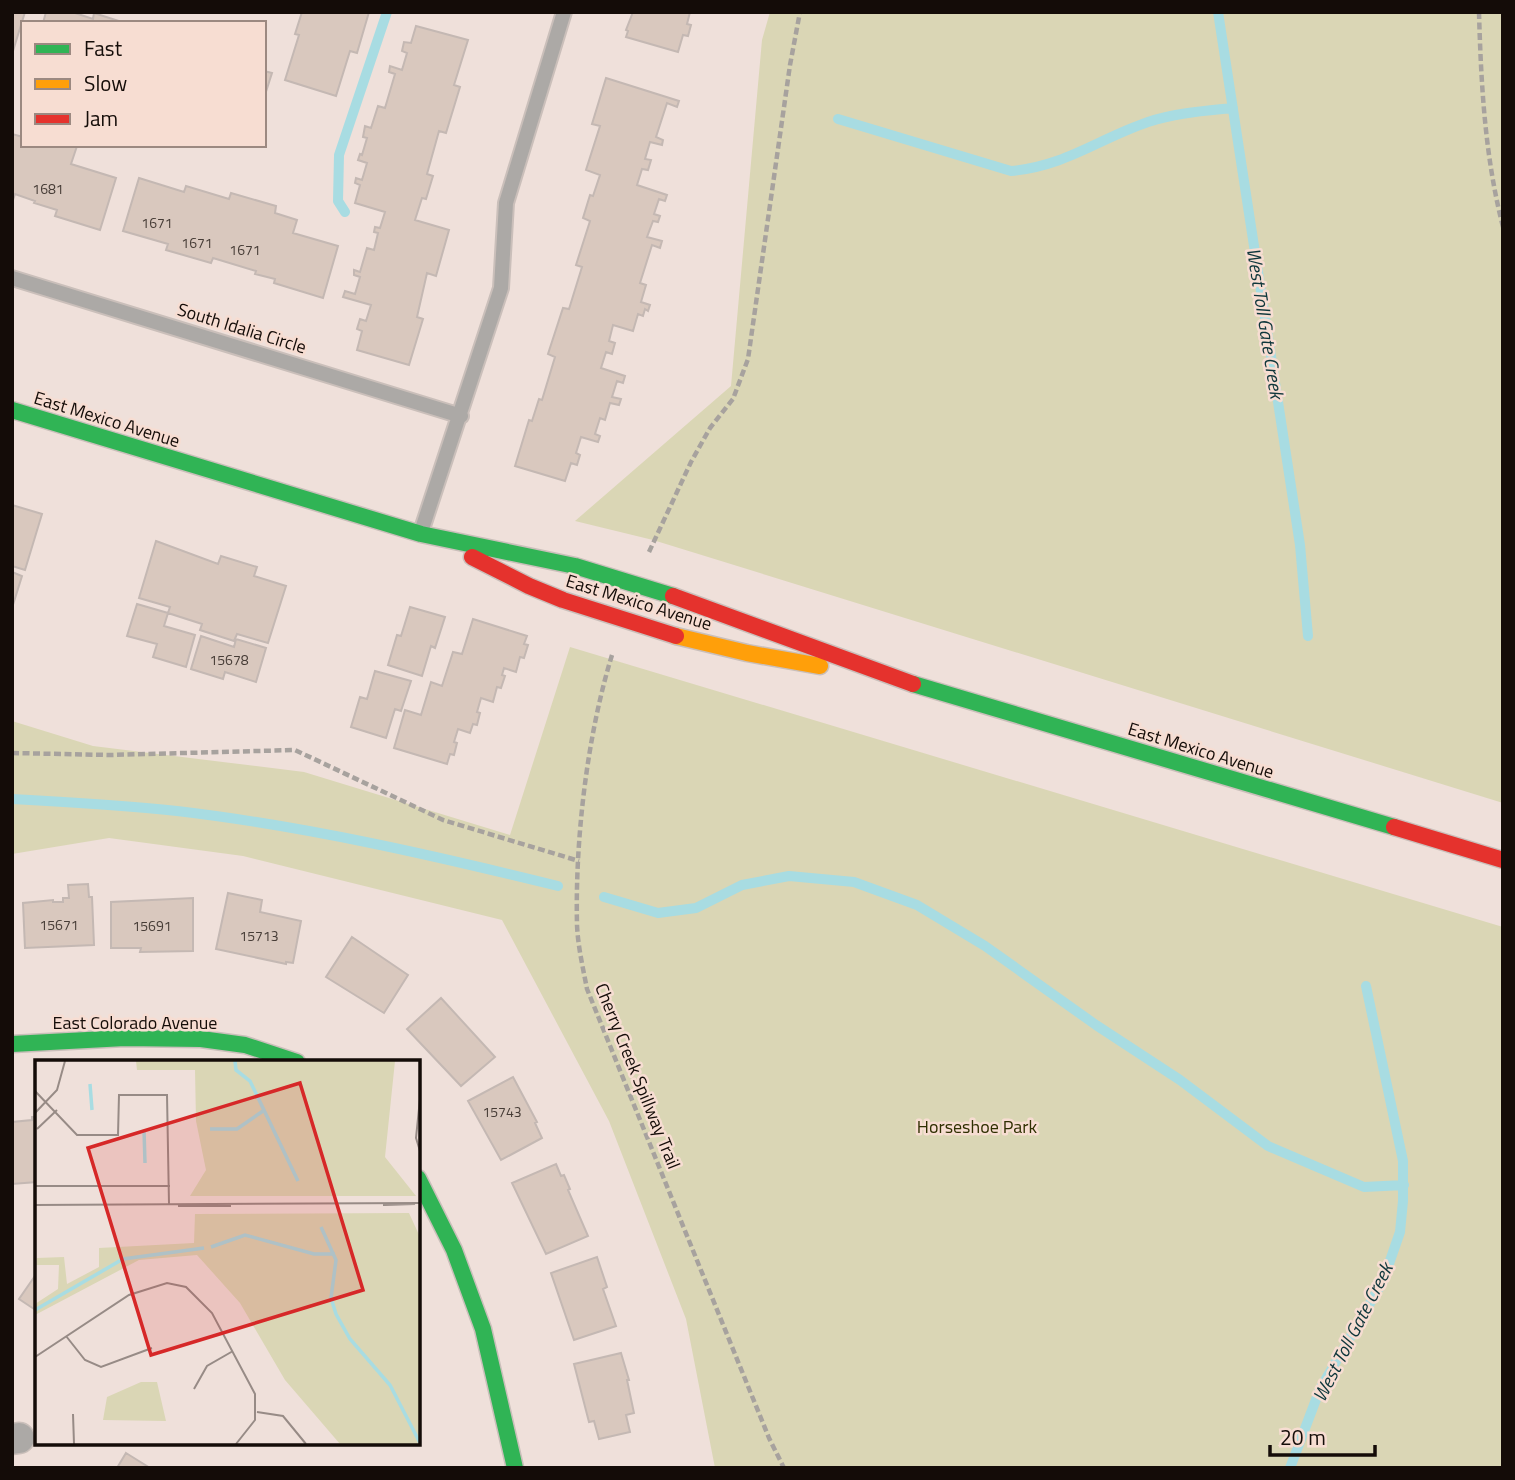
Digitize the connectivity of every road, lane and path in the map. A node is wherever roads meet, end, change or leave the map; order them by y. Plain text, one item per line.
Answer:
1 (564, 12) edge
2 (800, 12) edge
3 (1479, 12) edge
4 (1503, 227) edge
5 (12, 278) edge
6 (12, 410) edge
7 (461, 416) junction
8 (427, 535) junction
9 (648, 556) dead end
10 (613, 651) dead end
11 (888, 676) junction
12 (12, 753) edge
13 (1503, 860) edge
14 (579, 861) junction
15 (12, 1044) edge
16 (291, 1060) edge
17 (420, 1182) edge
18 (515, 1468) edge
19 (784, 1468) edge

1 - 7 lane
2 - 9 path
3 - 4 path
5 - 7 lane, South Idalia Circle
6 - 8 street, East Mexico Avenue
7 - 8 lane
8 - 11 street, East Mexico Avenue
8 - 11 street, East Mexico Avenue
10 - 14 path, Cherry Creek Spillway Trail
11 - 13 street, East Mexico Avenue
12 - 14 path
14 - 19 path, Cherry Creek Spillway Trail
15 - 16 street, East Colorado Avenue
17 - 18 street

